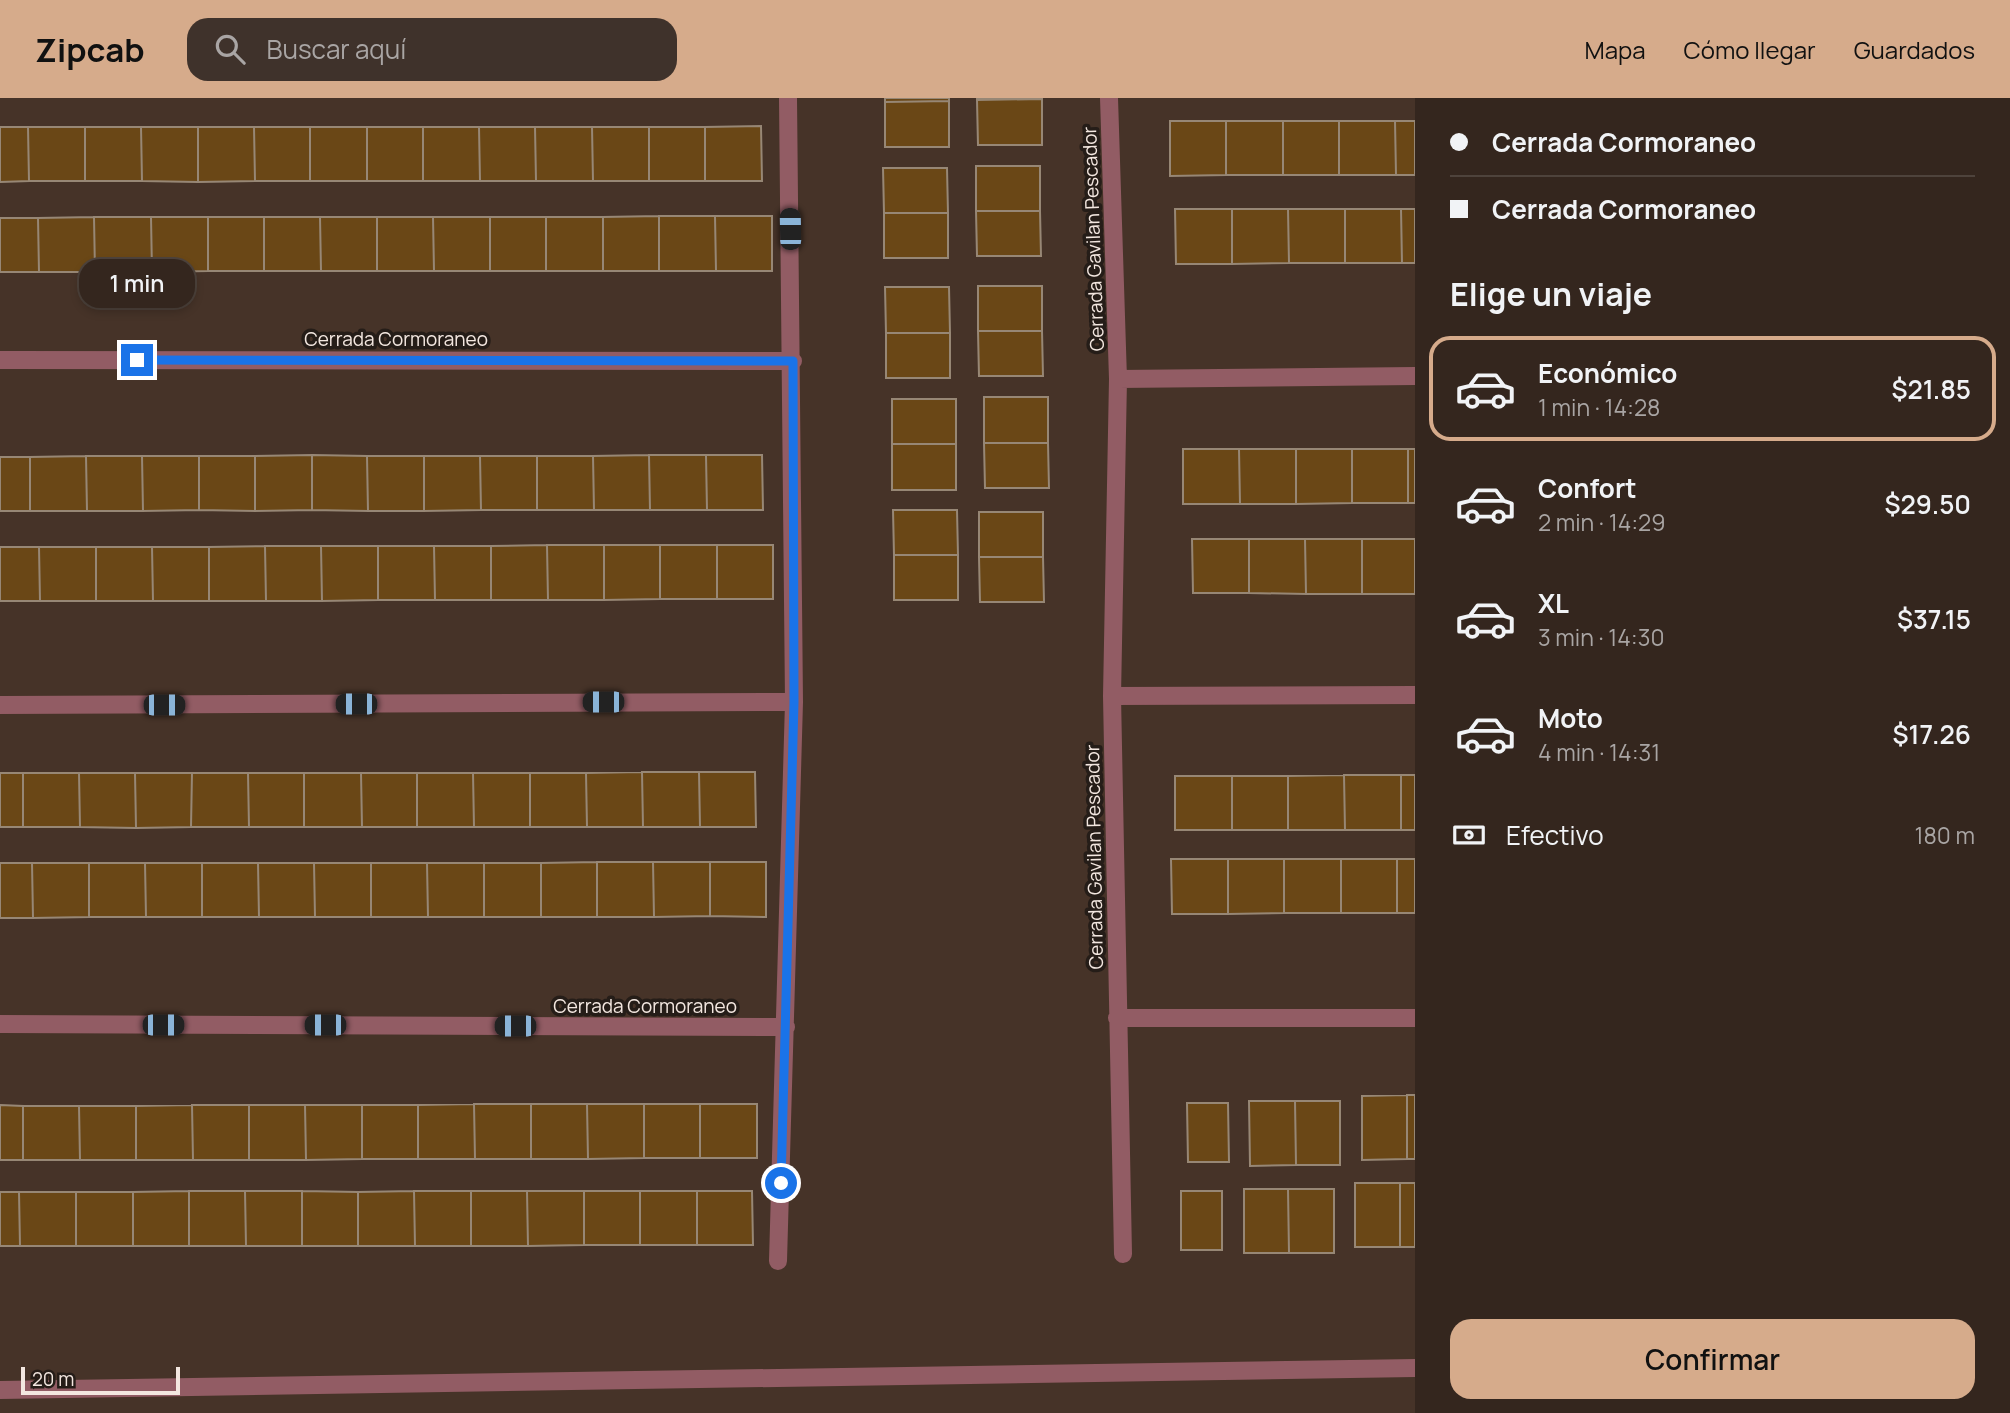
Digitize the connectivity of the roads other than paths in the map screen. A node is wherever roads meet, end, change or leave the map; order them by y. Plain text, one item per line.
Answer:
1 (788, 98) edge
2 (1109, 98) edge
3 (0, 360) edge
4 (793, 361) junction
5 (1415, 376) edge
6 (1118, 379) junction
7 (1415, 695) edge
8 (1112, 696) junction
9 (794, 702) junction
10 (0, 705) edge
11 (1117, 1018) junction
12 (1415, 1018) edge
13 (0, 1024) edge
14 (786, 1027) junction
15 (1124, 1254) dead end
16 (778, 1261) dead end
17 (1415, 1368) edge
18 (0, 1390) edge

1 - 4 street
2 - 6 street, Cerrada Gavilan Pescador
3 - 4 street, Cerrada Cormoraneo
4 - 9 street
5 - 6 street
6 - 8 street, Cerrada Gavilan Pescador
7 - 8 street
8 - 11 street, Cerrada Gavilan Pescador
9 - 10 street
9 - 14 street
11 - 12 street
11 - 15 street, Cerrada Gavilan Pescador
13 - 14 street, Cerrada Cormoraneo
14 - 16 street
17 - 18 street

